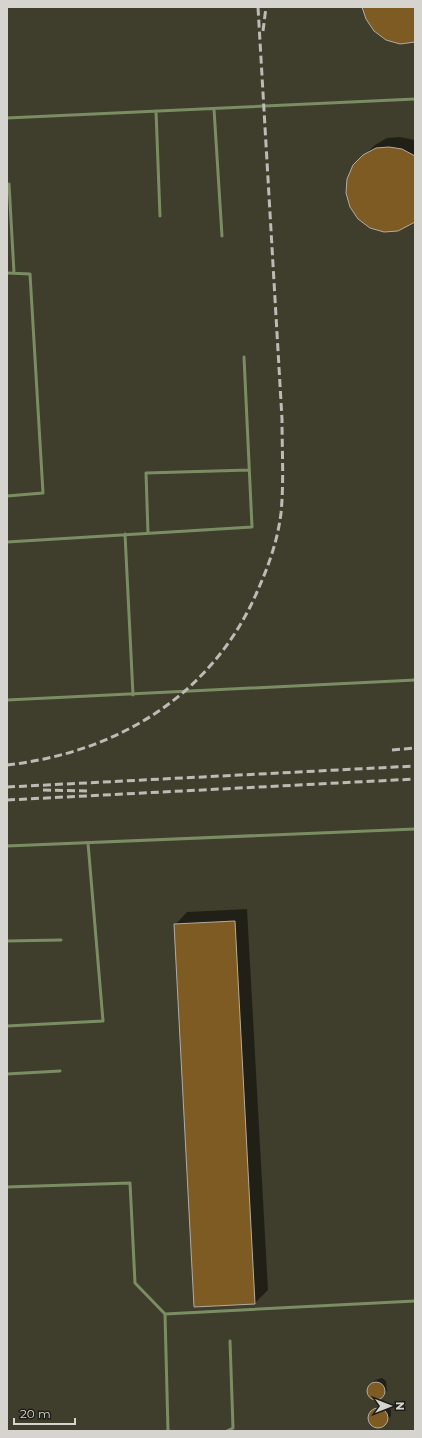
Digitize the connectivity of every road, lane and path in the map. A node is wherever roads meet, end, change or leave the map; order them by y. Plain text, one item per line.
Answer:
1 (415, 99) edge
2 (214, 109) junction
3 (156, 111) junction
4 (7, 118) edge
5 (9, 184) dead end
6 (160, 216) dead end
7 (222, 236) dead end
8 (7, 273) edge
9 (14, 273) junction
10 (244, 357) dead end
11 (250, 470) junction
12 (7, 496) edge
13 (148, 533) junction
14 (125, 534) junction
15 (7, 542) edge
16 (415, 680) edge
17 (133, 695) junction
18 (7, 700) edge
19 (415, 828) edge
20 (88, 842) junction
21 (7, 846) edge
22 (61, 940) dead end
23 (7, 941) edge
24 (7, 1026) edge
25 (60, 1071) dead end
26 (7, 1074) edge
27 (7, 1187) edge
28 (415, 1302) edge
29 (165, 1314) junction
30 (230, 1340) dead end
31 (168, 1431) edge
32 (227, 1431) edge

1 - 2 lane
2 - 3 lane
2 - 7 lane
3 - 4 lane
3 - 6 lane
5 - 9 lane
8 - 9 lane
9 - 12 lane
10 - 11 lane
11 - 13 lane
11 - 13 lane
13 - 14 lane
14 - 15 lane
14 - 17 lane
16 - 17 lane
17 - 18 lane
19 - 20 lane
20 - 21 lane
20 - 24 lane
22 - 23 lane
25 - 26 lane
27 - 29 lane
28 - 29 lane
29 - 31 lane
30 - 32 lane

